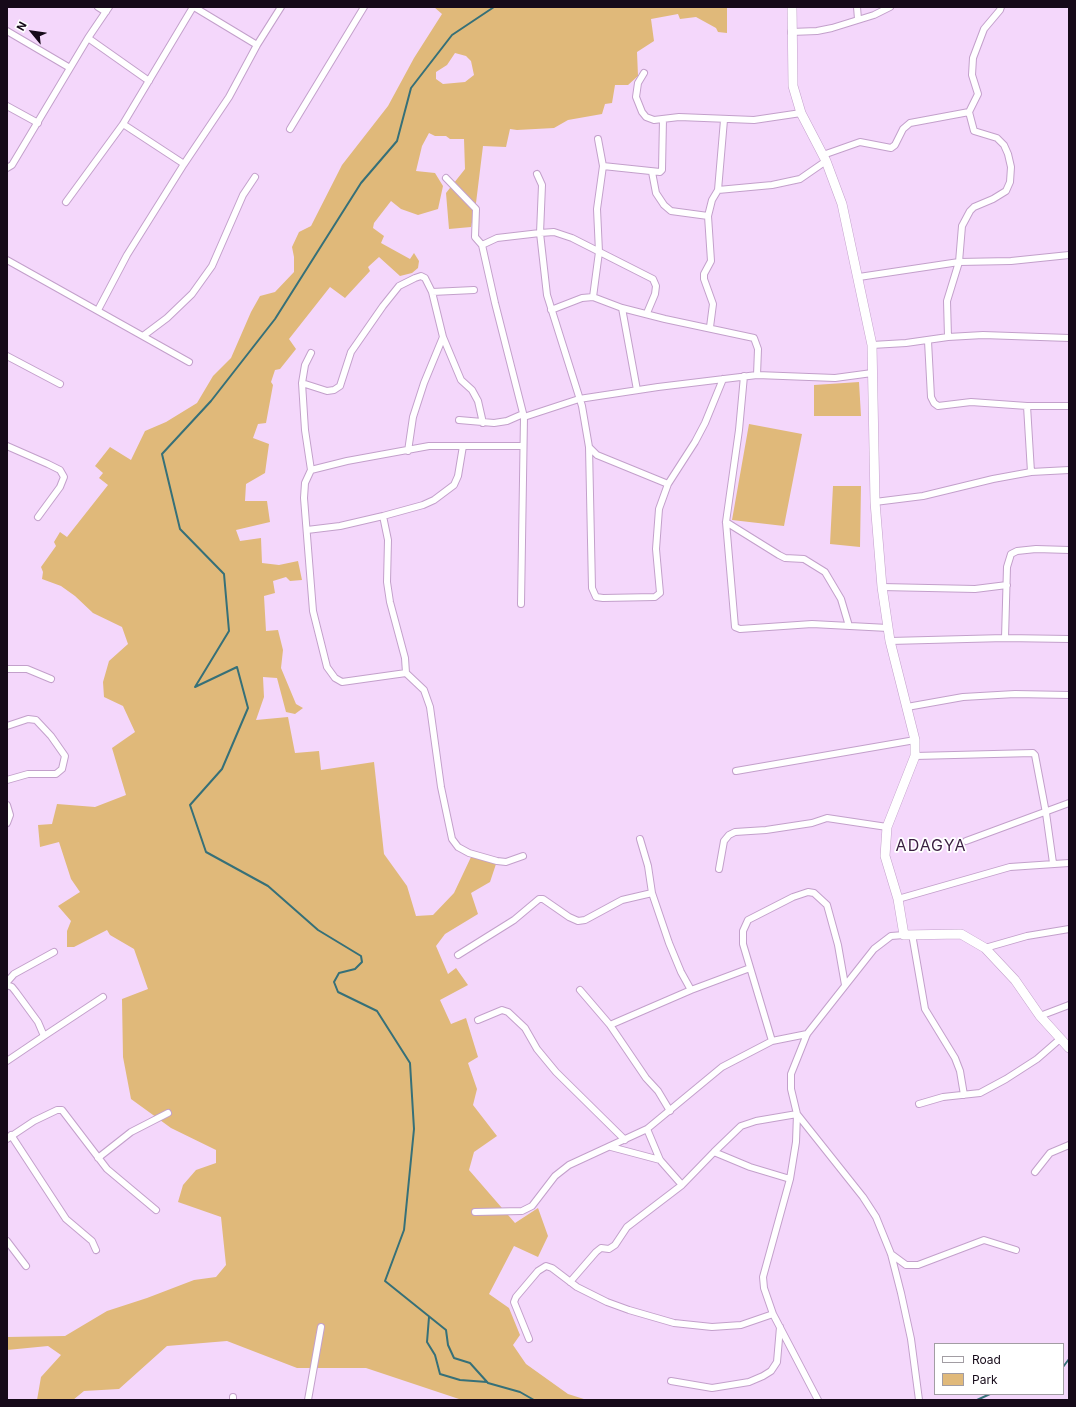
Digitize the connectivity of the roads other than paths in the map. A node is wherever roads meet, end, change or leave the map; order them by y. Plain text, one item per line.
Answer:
1 (98, 7) edge
2 (194, 7) edge
3 (281, 7) edge
4 (364, 7) edge
5 (792, 7) edge
6 (857, 7) edge
7 (890, 7) edge
8 (1001, 7) edge
9 (108, 9) edge
10 (858, 19) junction
11 (7, 31) edge
12 (791, 32) junction
13 (88, 38) junction
14 (257, 45) junction
15 (70, 68) junction
16 (644, 73) dead end
17 (149, 81) junction
18 (7, 106) edge
19 (969, 112) junction
20 (801, 113) junction
21 (663, 119) junction
22 (724, 120) junction
23 (38, 123) junction
24 (123, 124) junction
25 (290, 129) dead end
26 (598, 139) dead end
27 (824, 158) junction
28 (184, 164) junction
29 (603, 166) junction
30 (7, 168) edge
31 (652, 172) junction
32 (537, 174) dead end
33 (255, 177) dead end
34 (446, 178) dead end
35 (718, 190) junction
36 (66, 202) dead end
37 (708, 216) junction
38 (540, 233) junction
39 (482, 245) junction
40 (599, 252) junction
41 (1069, 255) edge
42 (7, 260) edge
43 (959, 262) junction
44 (859, 276) junction
45 (474, 290) dead end
46 (432, 292) junction
47 (593, 297) junction
48 (622, 308) junction
49 (98, 310) junction
50 (551, 310) junction
51 (647, 313) junction
52 (710, 327) junction
53 (142, 336) junction
54 (443, 337) junction
55 (948, 337) junction
56 (1069, 338) edge
57 (928, 340) junction
58 (872, 345) junction
59 (311, 353) dead end
60 (7, 356) edge
61 (190, 362) dead end
62 (872, 372) junction
63 (757, 375) junction
64 (744, 376) junction
65 (723, 379) junction
66 (302, 383) junction
67 (60, 384) dead end
68 (637, 390) junction
69 (579, 399) junction
70 (1027, 406) junction
71 (1069, 406) edge
72 (523, 416) junction
73 (459, 420) dead end
74 (483, 423) junction
75 (7, 446) edge
76 (463, 446) junction
77 (523, 446) junction
78 (589, 447) junction
79 (408, 451) junction
80 (311, 470) junction
81 (1069, 470) edge
82 (1032, 472) junction
83 (668, 484) junction
84 (875, 502) junction
85 (383, 516) junction
86 (38, 517) dead end
87 (726, 522) junction
88 (307, 530) junction
89 (1069, 550) edge
90 (1007, 585) junction
91 (882, 587) junction
92 (521, 604) dead end
93 (849, 626) junction
94 (888, 628) junction
95 (1005, 638) junction
96 (1069, 639) edge
97 (890, 641) junction
98 (7, 669) edge
99 (406, 673) junction
100 (50, 679) dead end
101 (1069, 695) edge
102 (908, 706) junction
103 (7, 726) edge
104 (915, 740) junction
105 (915, 756) junction
106 (736, 771) dead end
107 (7, 780) edge
108 (1069, 803) edge
109 (7, 805) edge
110 (1046, 813) junction
111 (7, 823) edge
112 (887, 827) junction
113 (640, 839) dead end
114 (966, 841) dead end
115 (523, 856) dead end
116 (1069, 862) edge
117 (1052, 863) junction
118 (719, 869) dead end
119 (652, 893) junction
120 (898, 899) junction
121 (1069, 929) edge
122 (908, 934) junction
123 (985, 948) junction
124 (54, 952) dead end
125 (458, 955) dead end
126 (750, 968) junction
127 (7, 982) edge
128 (845, 985) junction
129 (7, 986) edge
130 (580, 990) dead end
131 (691, 990) junction
132 (102, 997) dead end
133 (1069, 1005) edge
134 (1040, 1016) junction
135 (478, 1020) dead end
136 (610, 1025) junction
137 (807, 1034) junction
138 (44, 1036) junction
139 (1060, 1039) junction
140 (772, 1041) junction
141 (1069, 1048) edge
142 (7, 1061) edge
143 (964, 1095) junction
144 (919, 1104) dead end
145 (670, 1111) junction
146 (168, 1113) dead end
147 (797, 1114) junction
148 (647, 1129) junction
149 (9, 1137) edge
150 (625, 1140) junction
151 (1069, 1145) edge
152 (611, 1147) junction
153 (714, 1152) junction
154 (98, 1158) junction
155 (660, 1160) junction
156 (1035, 1172) dead end
157 (790, 1179) junction
158 (682, 1186) junction
159 (156, 1210) dead end
160 (475, 1212) dead end
161 (7, 1241) edge
162 (96, 1250) dead end
163 (1016, 1250) dead end
164 (891, 1254) junction
165 (26, 1266) dead end
166 (570, 1282) junction
167 (773, 1314) junction
168 (321, 1327) dead end
169 (780, 1327) junction
170 (529, 1339) dead end
171 (670, 1381) dead end
172 (308, 1400) edge
173 (818, 1400) edge
174 (919, 1400) edge

1 - 9 street
2 - 14 street
2 - 17 street
3 - 14 street
4 - 25 street
5 - 12 street
6 - 10 street
7 - 10 street
8 - 19 street
9 - 13 street
10 - 12 street
11 - 15 street
12 - 20 street
13 - 15 street
13 - 17 street
14 - 28 street
15 - 23 street
16 - 21 street
17 - 24 street
18 - 23 street
19 - 27 street
19 - 43 street
20 - 22 street
20 - 27 street
21 - 22 street
21 - 31 street
22 - 35 street
23 - 30 street
24 - 28 street
24 - 36 street
26 - 29 street
27 - 35 street
27 - 44 street
28 - 49 street
29 - 31 street
29 - 40 street
31 - 37 street
32 - 38 street
33 - 53 street
34 - 39 street
35 - 37 street
37 - 52 street
38 - 39 street
38 - 40 street
38 - 50 street
39 - 72 street
40 - 47 street
40 - 51 street
41 - 43 street
42 - 49 street
43 - 44 street
43 - 55 street
44 - 58 street
45 - 46 street
46 - 54 street
46 - 66 street
47 - 48 street
47 - 50 street
48 - 51 street
48 - 68 street
49 - 53 street
50 - 69 street
51 - 52 street
52 - 63 street
53 - 61 street
54 - 74 street
54 - 79 street
55 - 56 street
55 - 57 street
57 - 58 street
57 - 70 street
58 - 62 street
59 - 66 street
60 - 67 street
62 - 63 street
62 - 84 street
63 - 64 street
64 - 65 street
64 - 87 street
65 - 68 street
65 - 83 street
66 - 80 street
68 - 69 street
69 - 72 street
69 - 78 street
70 - 71 street
70 - 82 street
72 - 74 street
72 - 77 street
73 - 74 street
75 - 86 street
76 - 77 street
76 - 79 street
76 - 85 street
77 - 92 street
78 - 83 street
78 - 83 street
79 - 80 street
80 - 88 street
81 - 82 street
82 - 84 street
84 - 91 street
85 - 88 street
85 - 99 street
87 - 93 street
87 - 93 street
88 - 99 street
89 - 90 street
90 - 91 street
90 - 95 street
91 - 94 street
93 - 94 street
94 - 97 street
95 - 96 street
95 - 97 street
97 - 102 street
98 - 100 street
99 - 115 street
101 - 102 street
102 - 104 street
103 - 107 street
104 - 105 street
104 - 106 street
105 - 110 street
105 - 112 street
108 - 110 street
109 - 111 street
110 - 114 street
110 - 117 street
112 - 118 street
112 - 120 street
113 - 119 street
116 - 117 street
117 - 120 street
119 - 125 street
119 - 131 street
120 - 122 street
121 - 123 street
122 - 123 street
122 - 128 street
122 - 143 street
123 - 134 street
124 - 127 street
126 - 128 street
126 - 131 street
126 - 140 street
128 - 137 street
129 - 138 street
130 - 136 street
131 - 136 street
132 - 138 street
133 - 134 street
134 - 139 street
135 - 150 street
136 - 145 street
137 - 140 street
137 - 147 street
138 - 142 street
139 - 141 street
139 - 143 street
140 - 145 street
143 - 144 street
145 - 148 street
146 - 154 street
147 - 153 street
147 - 157 street
147 - 164 street
148 - 150 street
148 - 155 street
149 - 154 street
149 - 162 street
150 - 152 street
151 - 156 street
152 - 155 street
152 - 160 street
153 - 157 street
153 - 158 street
154 - 159 street
155 - 158 street
157 - 167 street
158 - 166 street
161 - 165 street
163 - 164 street
164 - 174 street
166 - 167 street
166 - 170 street
167 - 169 street
168 - 172 street
169 - 171 street
169 - 173 street

